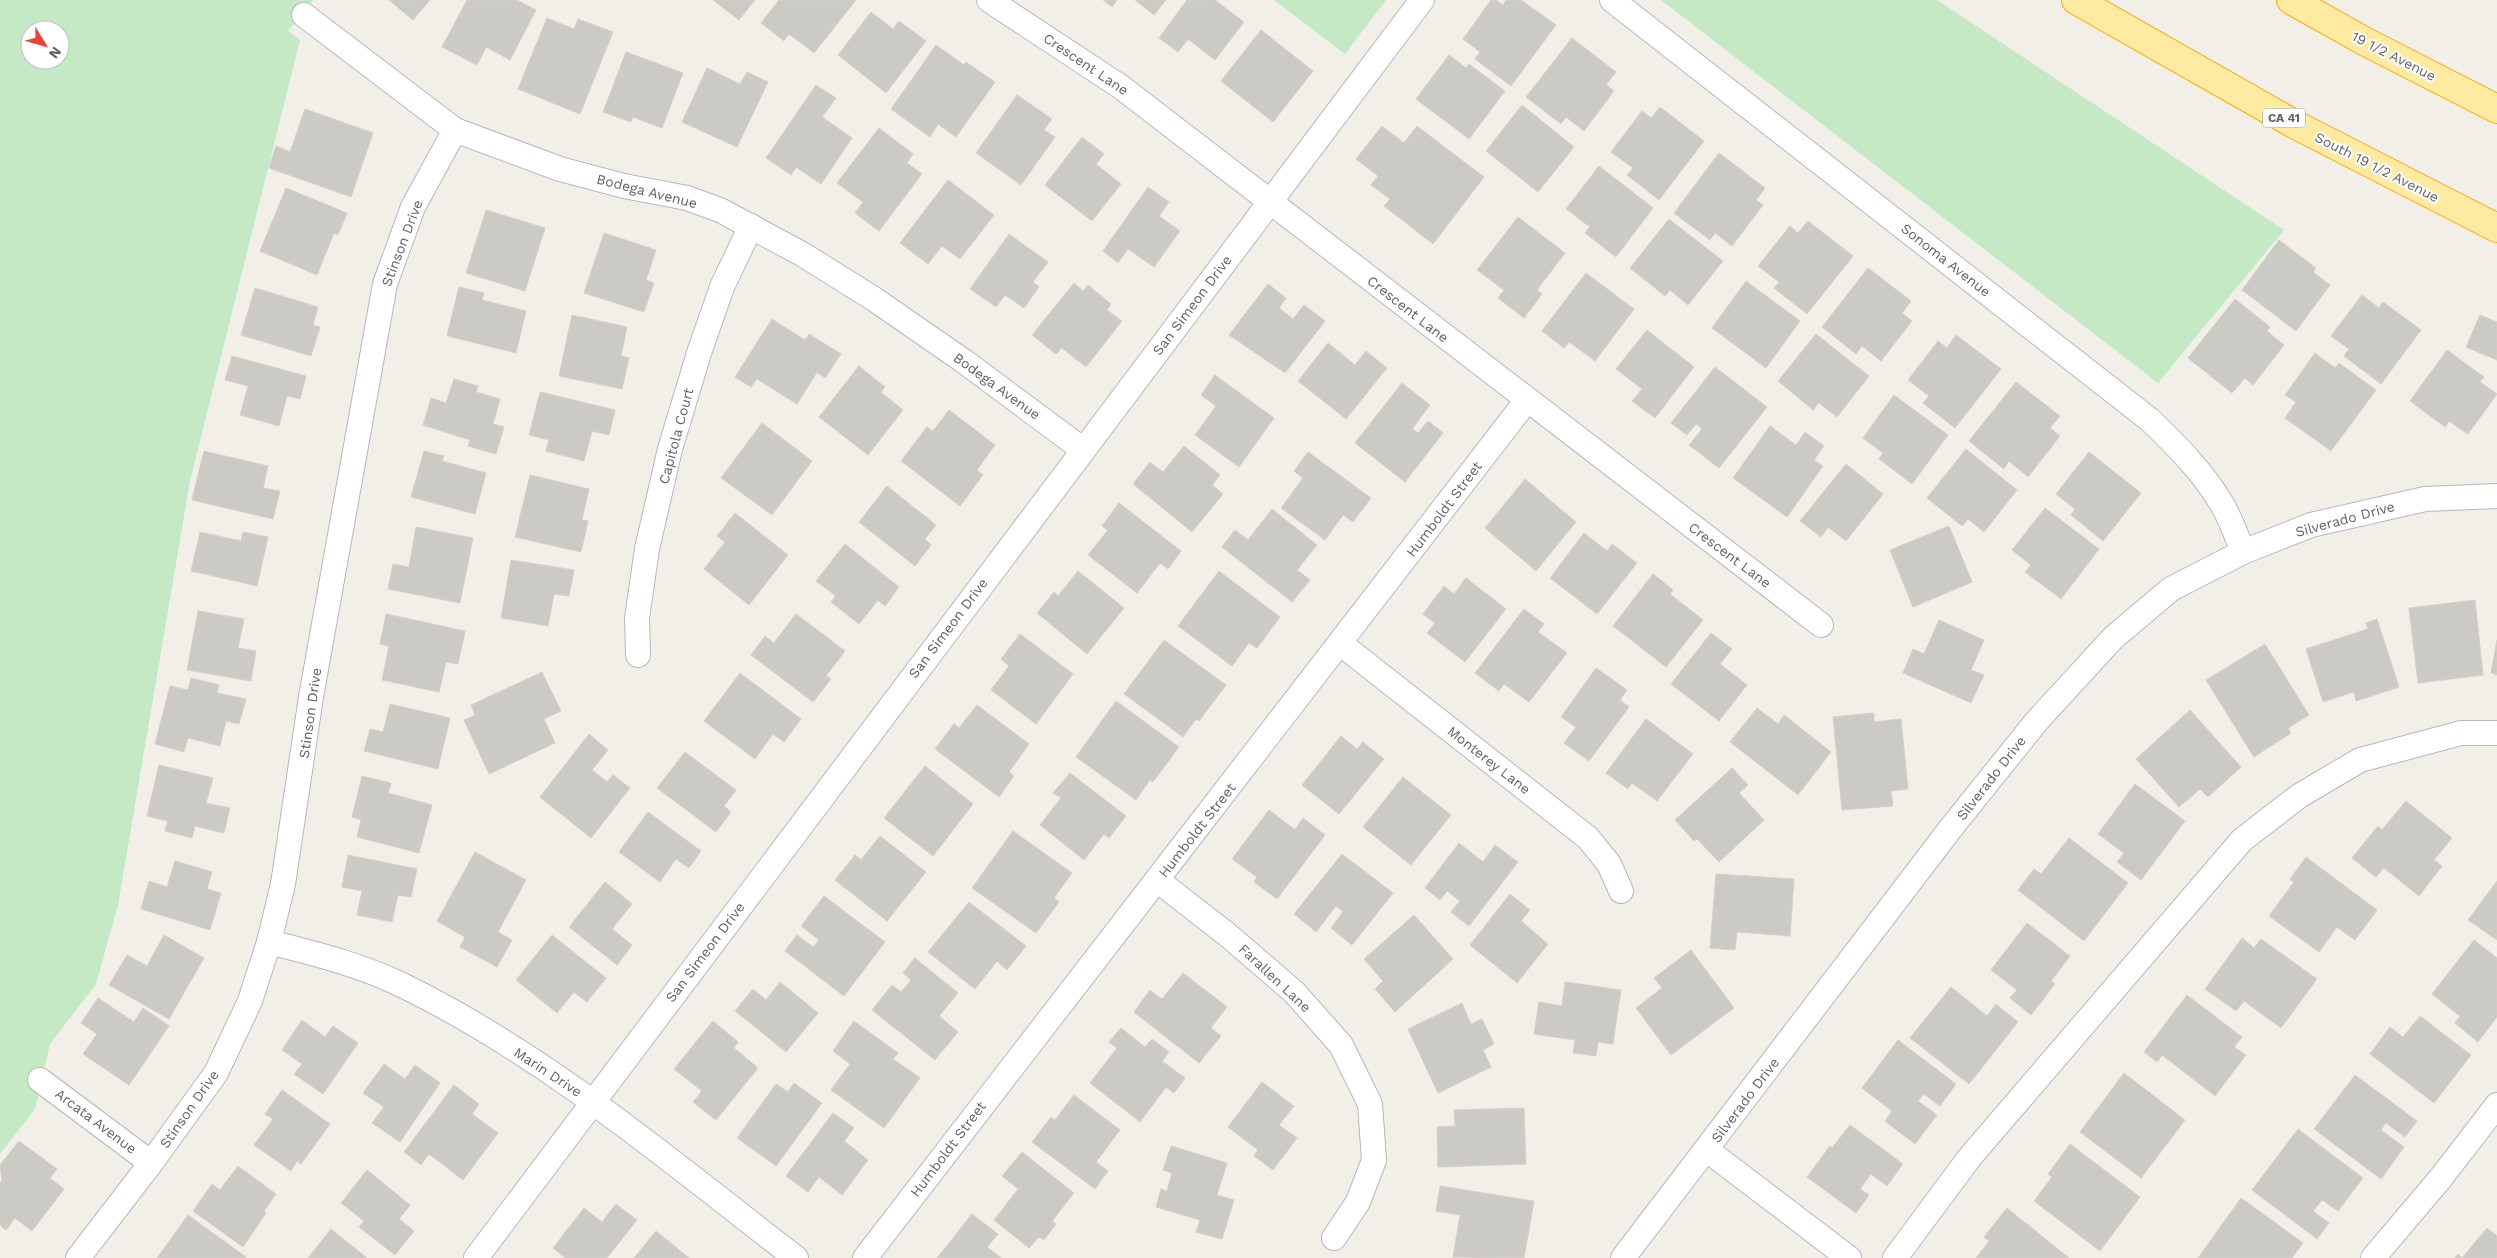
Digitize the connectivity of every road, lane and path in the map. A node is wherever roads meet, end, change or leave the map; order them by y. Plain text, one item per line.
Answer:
1 (989, 0) edge
2 (1422, 0) edge
3 (1612, 0) edge
4 (2076, 0) edge
5 (2292, 0) edge
6 (304, 15) dead end
7 (2497, 109) edge
8 (455, 130) junction
9 (1271, 202) junction
10 (751, 226) junction
11 (2497, 228) edge
12 (1527, 400) junction
13 (1082, 449) junction
14 (2497, 496) edge
15 (2243, 552) junction
16 (1821, 625) dead end
17 (1341, 644) junction
18 (638, 655) dead end
19 (2497, 733) edge
20 (1157, 880) junction
21 (1621, 891) dead end
22 (270, 942) junction
23 (40, 1080) dead end
24 (594, 1103) junction
25 (2497, 1105) edge
26 (1707, 1150) junction
27 (151, 1163) junction
28 (1334, 1238) dead end
29 (78, 1258) edge
30 (476, 1258) edge
31 (796, 1258) edge
32 (865, 1258) edge
33 (1623, 1258) edge
34 (1849, 1258) edge
35 (1896, 1258) edge
36 (2373, 1258) edge

1 - 9 street, Crescent Lane
2 - 9 street, San Simeon Drive
3 - 15 street, Sonoma Avenue
4 - 11 highway, South 19 1/2 Avenue / CA 41
5 - 7 highway, 19 1/2 Avenue
6 - 8 street, Bodega Avenue
8 - 10 street, Bodega Avenue
8 - 22 street, Stinson Drive
9 - 12 street, Crescent Lane
9 - 13 street, San Simeon Drive
10 - 13 street, Bodega Avenue
10 - 18 street, Capitola Court
12 - 16 street, Crescent Lane
12 - 17 street, Humboldt Street
13 - 24 street, San Simeon Drive
14 - 15 street, Silverado Drive
15 - 26 street, Silverado Drive
17 - 20 street, Humboldt Street
17 - 21 street, Monterey Lane
19 - 35 street
20 - 28 street, Farallen Lane
20 - 32 street, Humboldt Street
22 - 24 street, Marin Drive
22 - 27 street, Stinson Drive
23 - 27 street, Arcata Avenue
24 - 30 street, San Simeon Drive
24 - 31 street, Marin Drive
25 - 36 street
26 - 33 street, Silverado Drive
26 - 34 street
27 - 29 street, Stinson Drive

